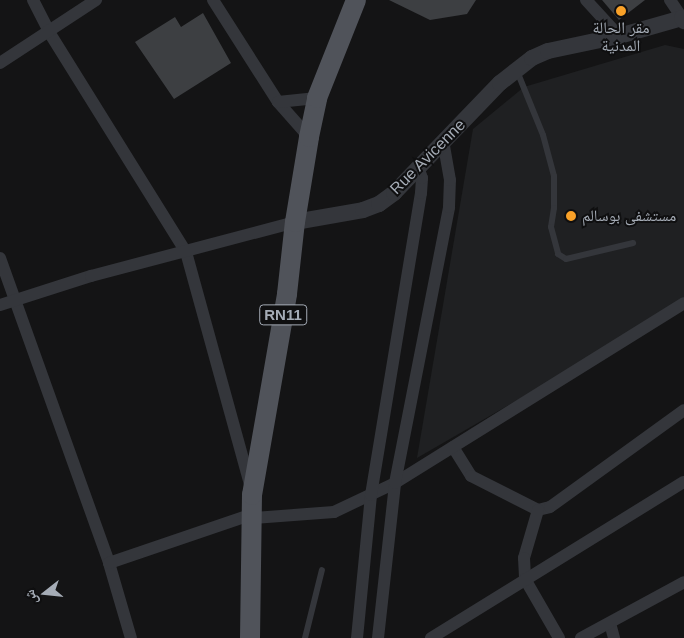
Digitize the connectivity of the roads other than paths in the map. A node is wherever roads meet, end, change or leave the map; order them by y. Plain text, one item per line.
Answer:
1 (33, 0) edge
2 (96, 0) edge
3 (213, 0) edge
4 (356, 0) edge
5 (586, 0) edge
6 (670, 0) edge
7 (683, 19) edge
8 (49, 32) junction
9 (619, 36) junction
10 (0, 63) edge
11 (516, 70) junction
12 (317, 98) junction
13 (278, 102) junction
14 (308, 137) junction
15 (443, 141) junction
16 (418, 167) junction
17 (295, 222) junction
18 (633, 243) dead end
19 (186, 252) junction
20 (0, 258) edge
21 (15, 300) junction
22 (684, 303) edge
23 (0, 305) edge
24 (684, 410) edge
25 (453, 447) junction
26 (684, 482) edge
27 (395, 483) junction
28 (371, 495) junction
29 (253, 509) junction
30 (538, 510) junction
31 (109, 563) junction
32 (322, 570) dead end
33 (525, 579) junction
34 (684, 582) edge
35 (610, 623) junction
36 (131, 638) edge
37 (250, 638) edge
38 (305, 638) edge
39 (357, 638) edge
40 (378, 638) edge
41 (432, 638) edge
42 (559, 638) edge
43 (581, 638) edge
44 (614, 638) edge

1 - 8 street
2 - 8 street
3 - 13 street
4 - 12 main road, RN11
5 - 9 street
6 - 7 street
7 - 9 street, Rue Avicenne
8 - 10 street
8 - 19 street
9 - 11 street, Rue Avicenne
11 - 15 street, Rue Avicenne
11 - 18 lane
12 - 13 street
12 - 14 main road, RN11
13 - 14 street
14 - 17 main road, RN11
15 - 16 street, Rue Avicenne
15 - 27 street
16 - 17 street, Rue Avicenne
16 - 28 street
17 - 19 street
17 - 29 main road, RN11
19 - 21 street
19 - 29 street
20 - 21 street
21 - 23 street
21 - 31 street
22 - 25 street
24 - 30 street
25 - 27 street
25 - 30 street
26 - 33 street
27 - 28 street
27 - 40 street
28 - 29 street
28 - 39 street
29 - 31 street
29 - 37 main road, RN11
30 - 33 street
31 - 36 street
32 - 38 lane
33 - 41 street
33 - 42 street
34 - 35 street
35 - 43 street
35 - 44 street

